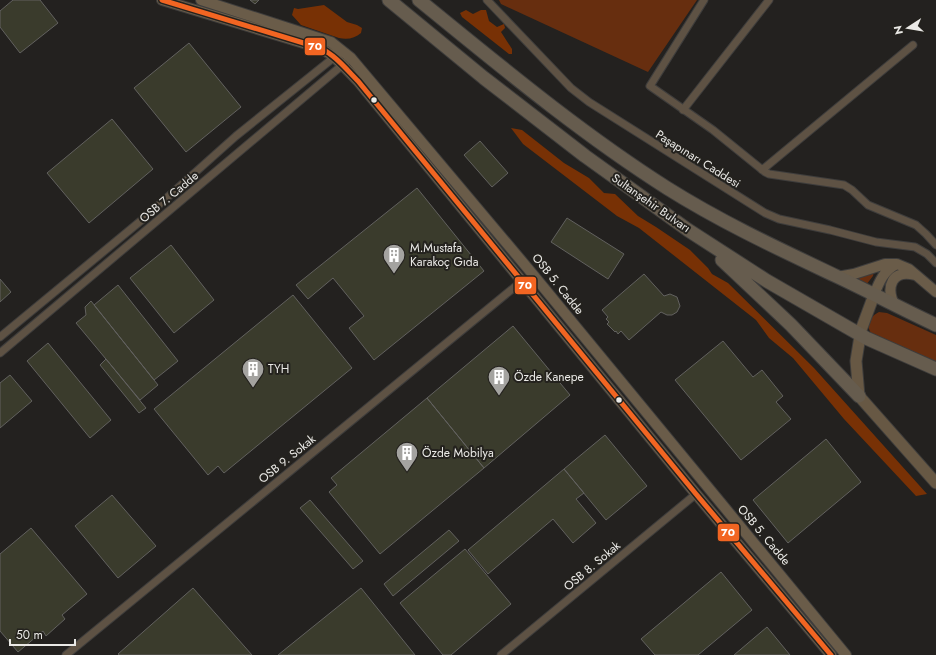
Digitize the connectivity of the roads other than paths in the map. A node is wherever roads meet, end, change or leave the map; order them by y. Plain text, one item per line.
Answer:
1 (162, 0) edge
2 (201, 0) edge
3 (389, 0) edge
4 (418, 0) edge
5 (488, 0) edge
6 (704, 0) edge
7 (769, 0) edge
8 (913, 45) dead end
9 (343, 50) junction
10 (334, 58) junction
11 (351, 58) junction
12 (342, 66) junction
13 (683, 110) junction
14 (762, 170) junction
15 (688, 230) junction
16 (936, 245) edge
17 (936, 263) edge
18 (897, 264) junction
19 (918, 275) junction
20 (837, 277) junction
21 (522, 281) junction
22 (936, 292) edge
23 (874, 295) junction
24 (895, 306) junction
25 (936, 325) edge
26 (860, 335) junction
27 (0, 337) edge
28 (0, 353) edge
29 (936, 369) edge
30 (859, 396) junction
31 (936, 483) edge
32 (696, 494) junction
33 (66, 655) edge
34 (501, 655) edge
35 (830, 655) edge
36 (846, 655) edge

1 - 10 street
2 - 9 street, OSB 5. Cadde
3 - 15 highway, Sultanşehir Bulvarı
4 - 20 highway, Sultanşehir Bulvarı
5 - 17 street, Paşapınarı Caddesi
6 - 13 street
7 - 13 street
8 - 14 street
9 - 10 street, OSB 7. Cadde
9 - 11 street, OSB 5. Cadde
10 - 12 street
10 - 27 street, OSB 7. Cadde
11 - 12 street, OSB 7. Cadde
11 - 36 street, OSB 5. Cadde
12 - 21 street
12 - 28 street, OSB 7. Cadde
13 - 14 street
14 - 16 street
15 - 26 highway, Sultanşehir Bulvarı
15 - 30 highway
18 - 19 street
18 - 20 street
18 - 23 street
19 - 22 street
19 - 24 street
20 - 23 highway, Sultanşehir Bulvarı
21 - 32 street
21 - 33 street, OSB 9. Sokak
23 - 24 highway, Sultanşehir Bulvarı
23 - 26 main road
24 - 25 highway, Sultanşehir Bulvarı
26 - 29 highway, Sultanşehir Bulvarı
26 - 30 main road
30 - 31 main road
32 - 34 street, OSB 8. Sokak
32 - 35 street

